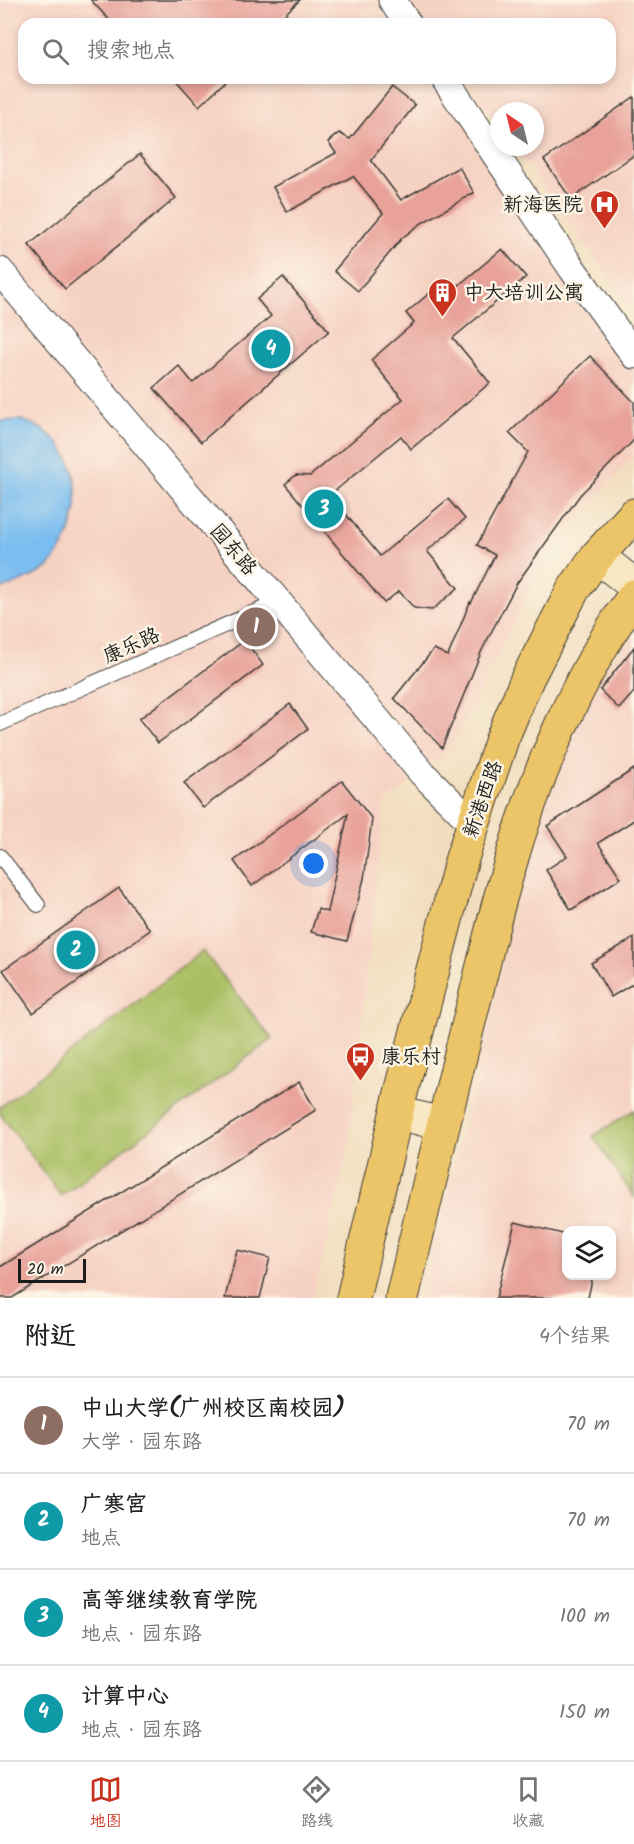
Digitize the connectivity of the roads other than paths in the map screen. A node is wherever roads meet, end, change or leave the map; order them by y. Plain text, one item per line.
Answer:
1 (392, 0) edge
2 (404, 18) edge
3 (448, 84) edge
4 (0, 271) edge
5 (634, 355) edge
6 (634, 515) edge
7 (597, 556) junction
8 (634, 585) edge
9 (634, 596) edge
10 (278, 602) junction
11 (0, 724) edge
12 (472, 823) junction
13 (0, 856) edge
14 (38, 905) dead end
15 (397, 1113) junction
16 (442, 1124) junction
17 (353, 1298) edge
18 (402, 1298) edge

1 - 2 street
3 - 5 street
4 - 10 street, 园东路
6 - 7 main road, 新港西路
7 - 8 street
7 - 12 main road, 新港西路
9 - 16 main road
10 - 11 lane, 康乐路
10 - 12 street, 园东路
12 - 15 main road, 新港西路
13 - 14 lane
15 - 16 street
15 - 17 main road, 新港西路
16 - 18 main road

